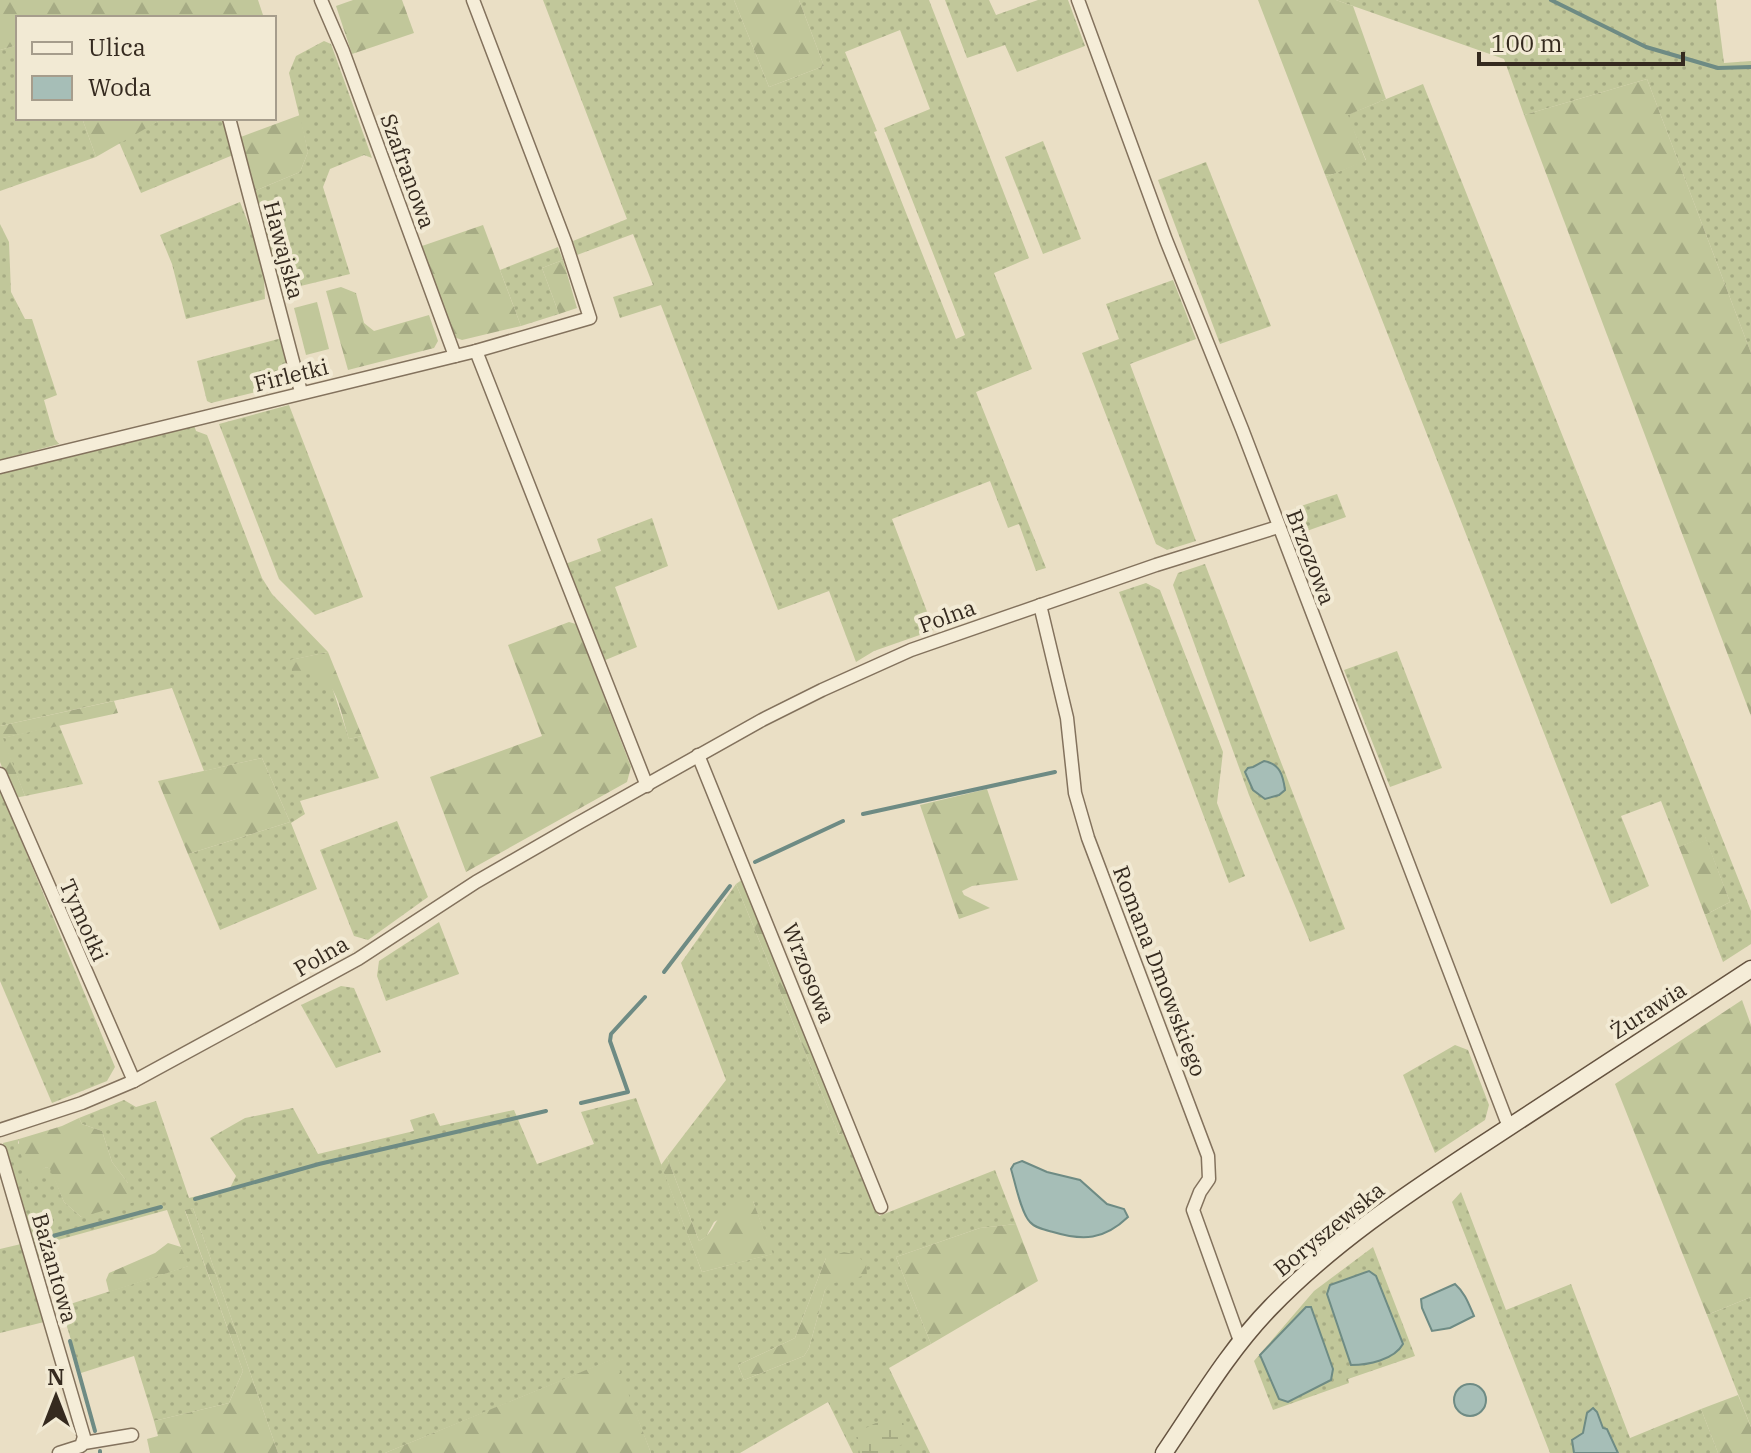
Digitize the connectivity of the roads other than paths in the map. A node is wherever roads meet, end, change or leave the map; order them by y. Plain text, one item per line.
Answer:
1 (321, 0) edge
2 (473, 0) edge
3 (1078, 0) edge
4 (230, 120) edge
5 (476, 351) junction
6 (455, 356) junction
7 (301, 392) junction
8 (0, 467) edge
9 (1278, 527) junction
10 (1040, 605) junction
11 (698, 755) junction
12 (0, 774) edge
13 (647, 786) junction
14 (1751, 969) edge
15 (134, 1081) junction
16 (1569, 1088) joint
17 (1509, 1127) junction
18 (0, 1130) edge
19 (0, 1151) edge
20 (881, 1207) dead end
21 (1240, 1341) junction
22 (132, 1435) dead end
23 (84, 1443) junction
24 (59, 1453) edge
25 (1164, 1453) edge

1 - 6 street, Szafranowa
2 - 5 street, Firletki
3 - 9 street, Brzozowa
4 - 7 street, Hawajska
5 - 6 street, Firletki
5 - 13 street
6 - 7 street, Firletki
7 - 8 street, Firletki
9 - 10 street, Polna
9 - 17 street, Brzozowa
10 - 11 street, Polna
10 - 21 street, Romana Dmowskiego
11 - 13 street, Polna
11 - 20 street, Wrzosowa
12 - 15 street, Tymotki
13 - 15 street, Polna
14 - 16 main road, Żurawia
15 - 18 street, Polna
16 - 17 main road, Boryszewska
17 - 21 main road, Boryszewska
19 - 23 street, Bażantowa
21 - 25 main road, Boryszewska
22 - 23 street
23 - 24 street

